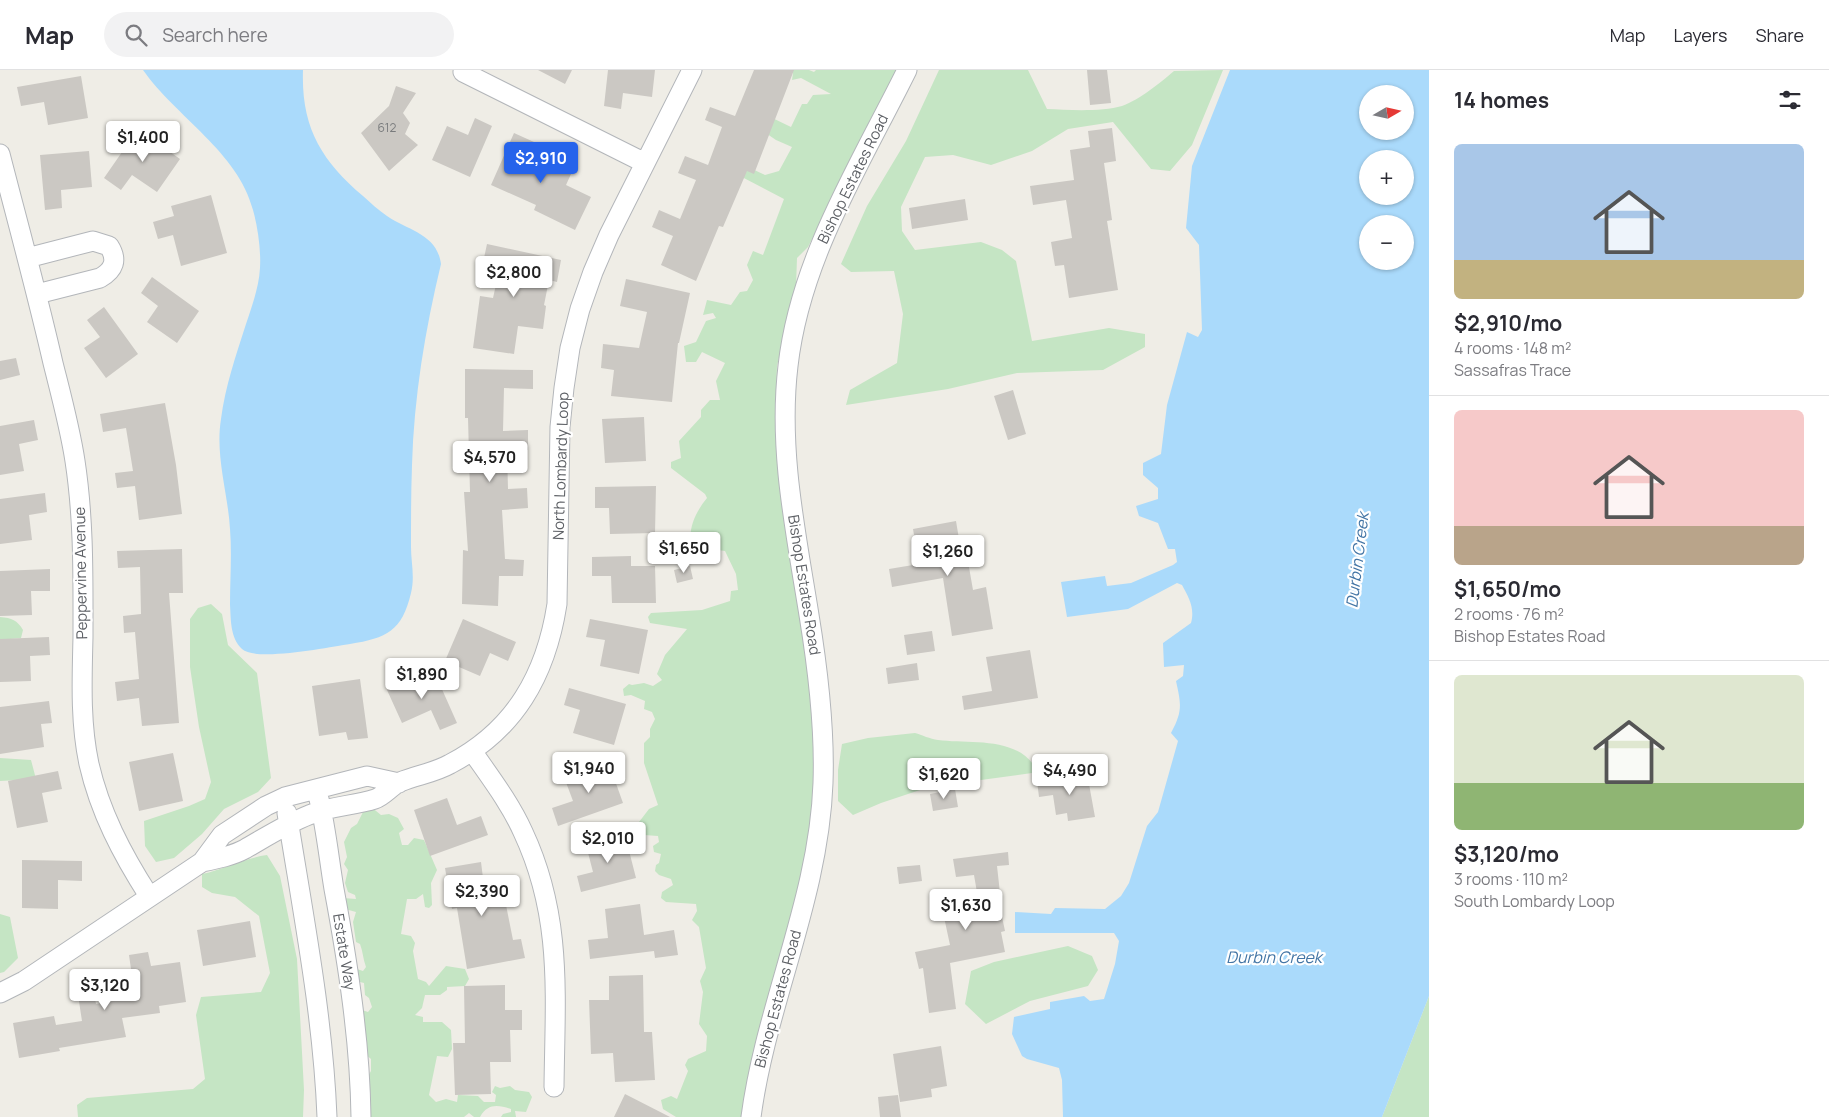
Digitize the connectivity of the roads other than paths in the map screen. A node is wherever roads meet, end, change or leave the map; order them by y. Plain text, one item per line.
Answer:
1 (692, 70) edge
2 (907, 70) edge
3 (463, 72) dead end
4 (0, 154) edge
5 (645, 163) junction
6 (27, 258) junction
7 (37, 294) junction
8 (472, 751) junction
9 (399, 783) junction
10 (301, 792) junction
11 (316, 812) junction
12 (289, 824) junction
13 (202, 862) junction
14 (149, 896) junction
15 (0, 993) edge
16 (554, 1087) dead end
17 (327, 1117) edge
18 (361, 1117) edge
19 (751, 1117) edge

1 - 5 street, North Lombardy Loop
2 - 19 street, Bishop Estates Road
3 - 5 street
4 - 6 street, Peppervine Avenue
5 - 8 street, North Lombardy Loop
6 - 7 street, Peppervine Avenue
6 - 7 street
7 - 14 street, Peppervine Avenue
8 - 9 street, North Lombardy Loop
8 - 16 street
9 - 10 street, North Lombardy Loop
9 - 11 street, North Lombardy Loop
10 - 11 street, Estate Way
10 - 12 street
10 - 13 street, North Lombardy Loop
11 - 12 street, North Lombardy Loop
11 - 18 street, Estate Way
12 - 13 street, North Lombardy Loop
12 - 17 street
13 - 14 street
14 - 15 street

